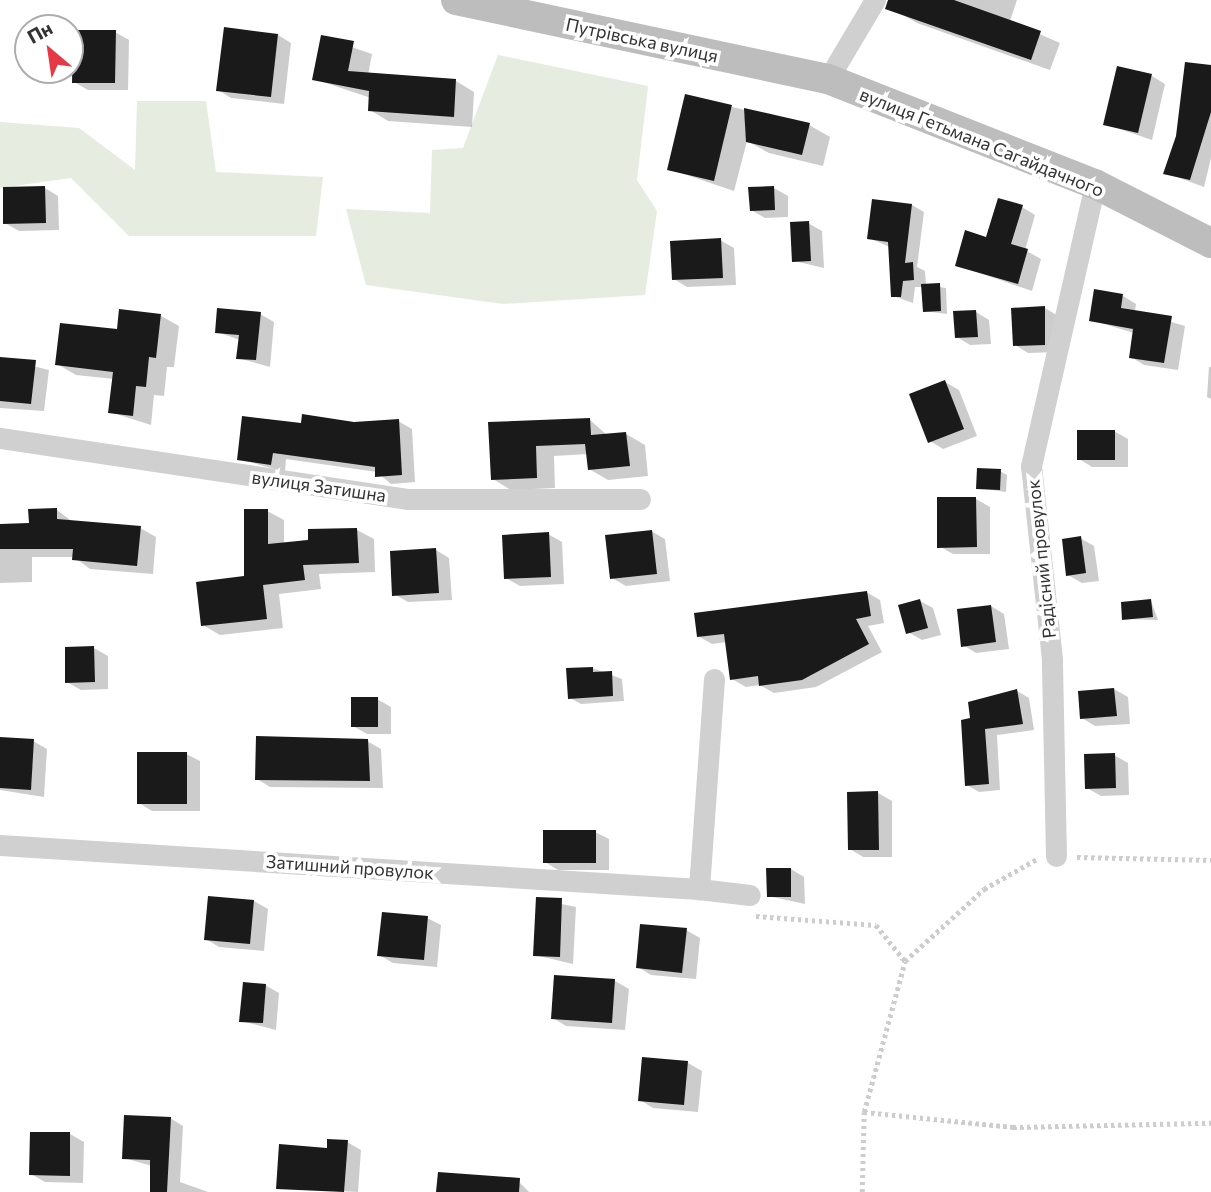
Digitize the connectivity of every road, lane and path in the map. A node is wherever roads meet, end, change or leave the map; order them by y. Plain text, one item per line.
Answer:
1 (456, 0) edge
2 (875, 0) edge
3 (828, 79) junction
4 (1095, 184) junction
5 (1211, 243) edge
6 (0, 438) edge
7 (640, 499) dead end
8 (714, 679) dead end
9 (0, 845) edge
10 (1056, 856) junction
11 (1211, 860) edge
12 (699, 889) junction
13 (750, 895) joint
14 (905, 961) junction
15 (864, 1112) junction
16 (1211, 1124) edge
17 (862, 1192) edge

1 - 3 main road, Путрівська вулиця
2 - 3 street
3 - 4 main road, вулиця Гетьмана Сагайдачного
4 - 5 main road, вулиця Гетьмана Сагайдачного
4 - 10 street, Радісний провулок
6 - 7 street, вулиця Затишна
8 - 12 street
9 - 12 street, Затишний провулок
10 - 11 path
10 - 14 path
12 - 13 street
13 - 14 path
14 - 15 path
15 - 16 path
15 - 17 path

